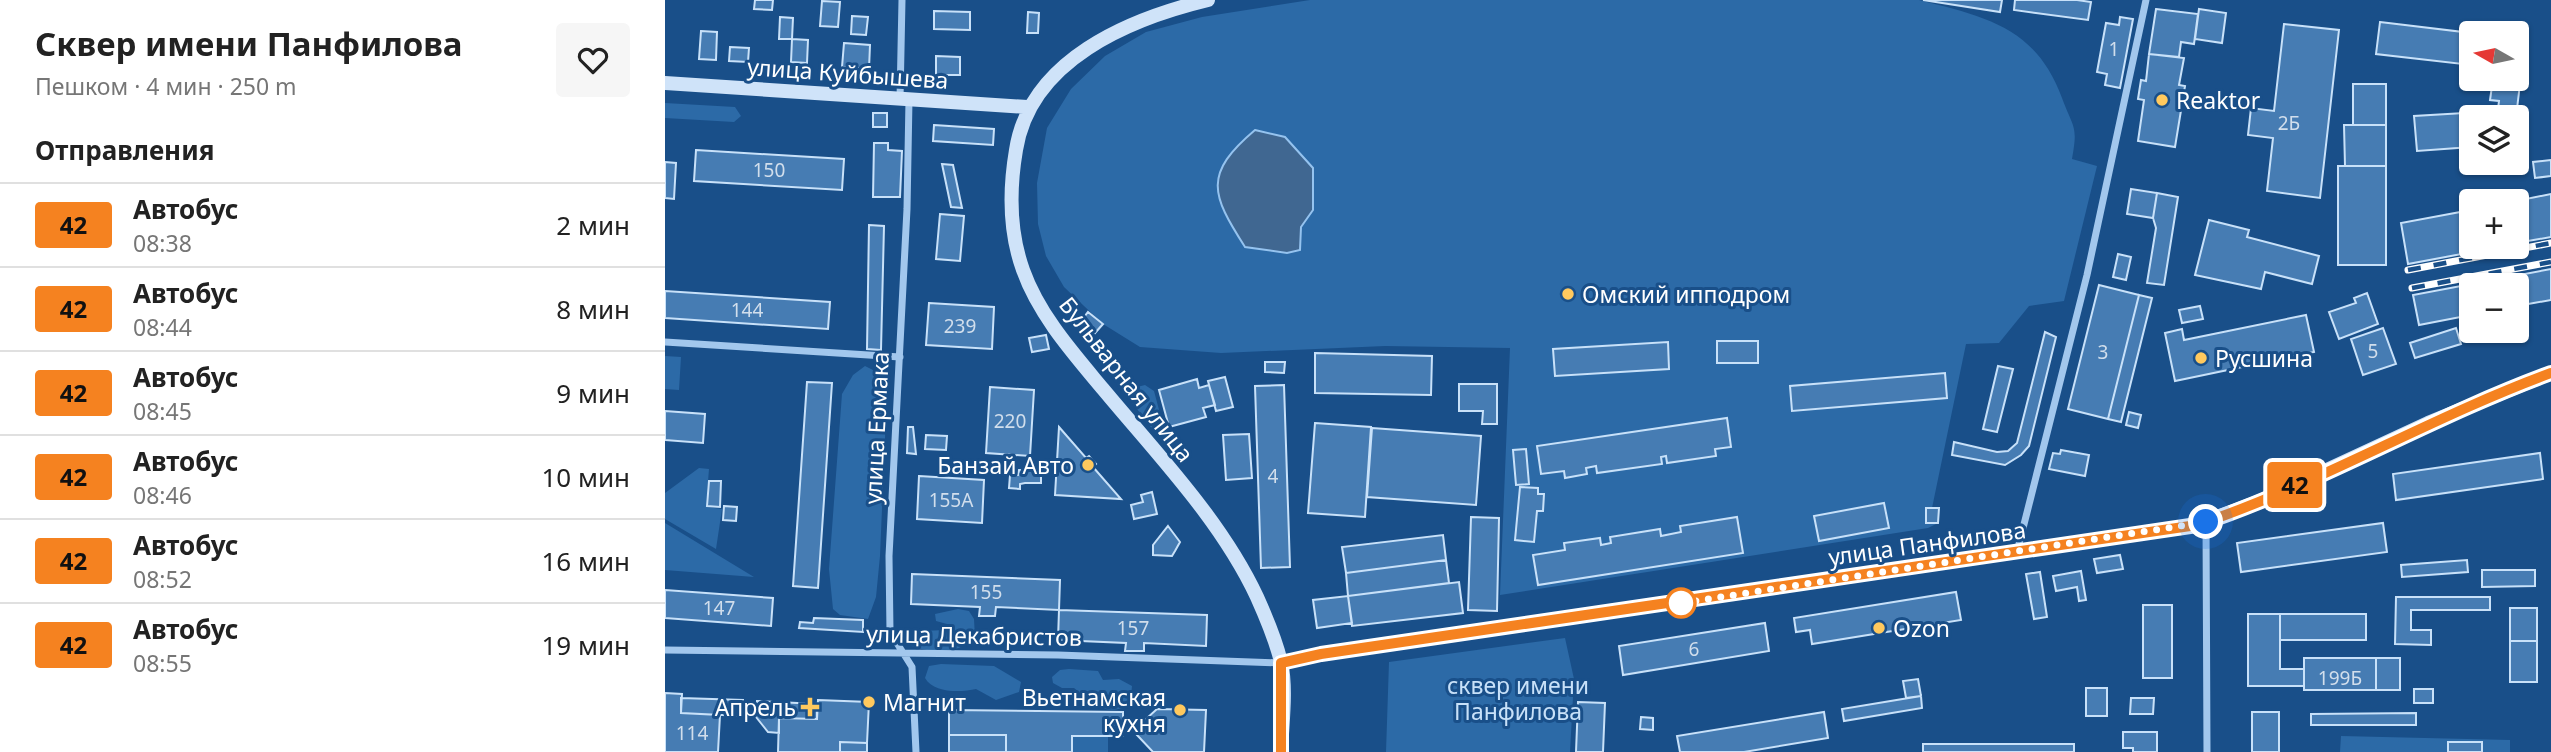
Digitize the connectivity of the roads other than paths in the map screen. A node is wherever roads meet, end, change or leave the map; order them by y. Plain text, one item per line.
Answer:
1 (902, 0) edge
2 (1208, 0) edge
3 (2146, 0) edge
4 (1173, 4) edge
5 (665, 83) edge
6 (905, 99) junction
7 (1027, 107) junction
8 (665, 342) edge
9 (900, 357) junction
10 (2551, 373) edge
11 (2206, 522) junction
12 (2017, 553) junction
13 (665, 650) edge
14 (903, 653) junction
15 (1281, 663) junction
16 (916, 752) edge
17 (1281, 752) edge
18 (2207, 752) edge

1 - 6 street, улица Ермака
2 - 4 main road, Бульварная улица
3 - 12 street
4 - 7 main road, Бульварная улица
5 - 6 main road, улица Куйбышева
6 - 7 main road, улица Куйбышева
6 - 9 street, улица Ермака
7 - 15 main road, Бульварная улица
8 - 9 street
9 - 14 street, улица Ермака
10 - 11 main road, улица Панфилова
11 - 12 main road, улица Панфилова
11 - 18 street
12 - 15 main road, улица Панфилова
13 - 14 street, улица Декабристов
14 - 15 street, улица Декабристов
14 - 16 street, улица Ермака
15 - 17 main road, Бульварная улица

